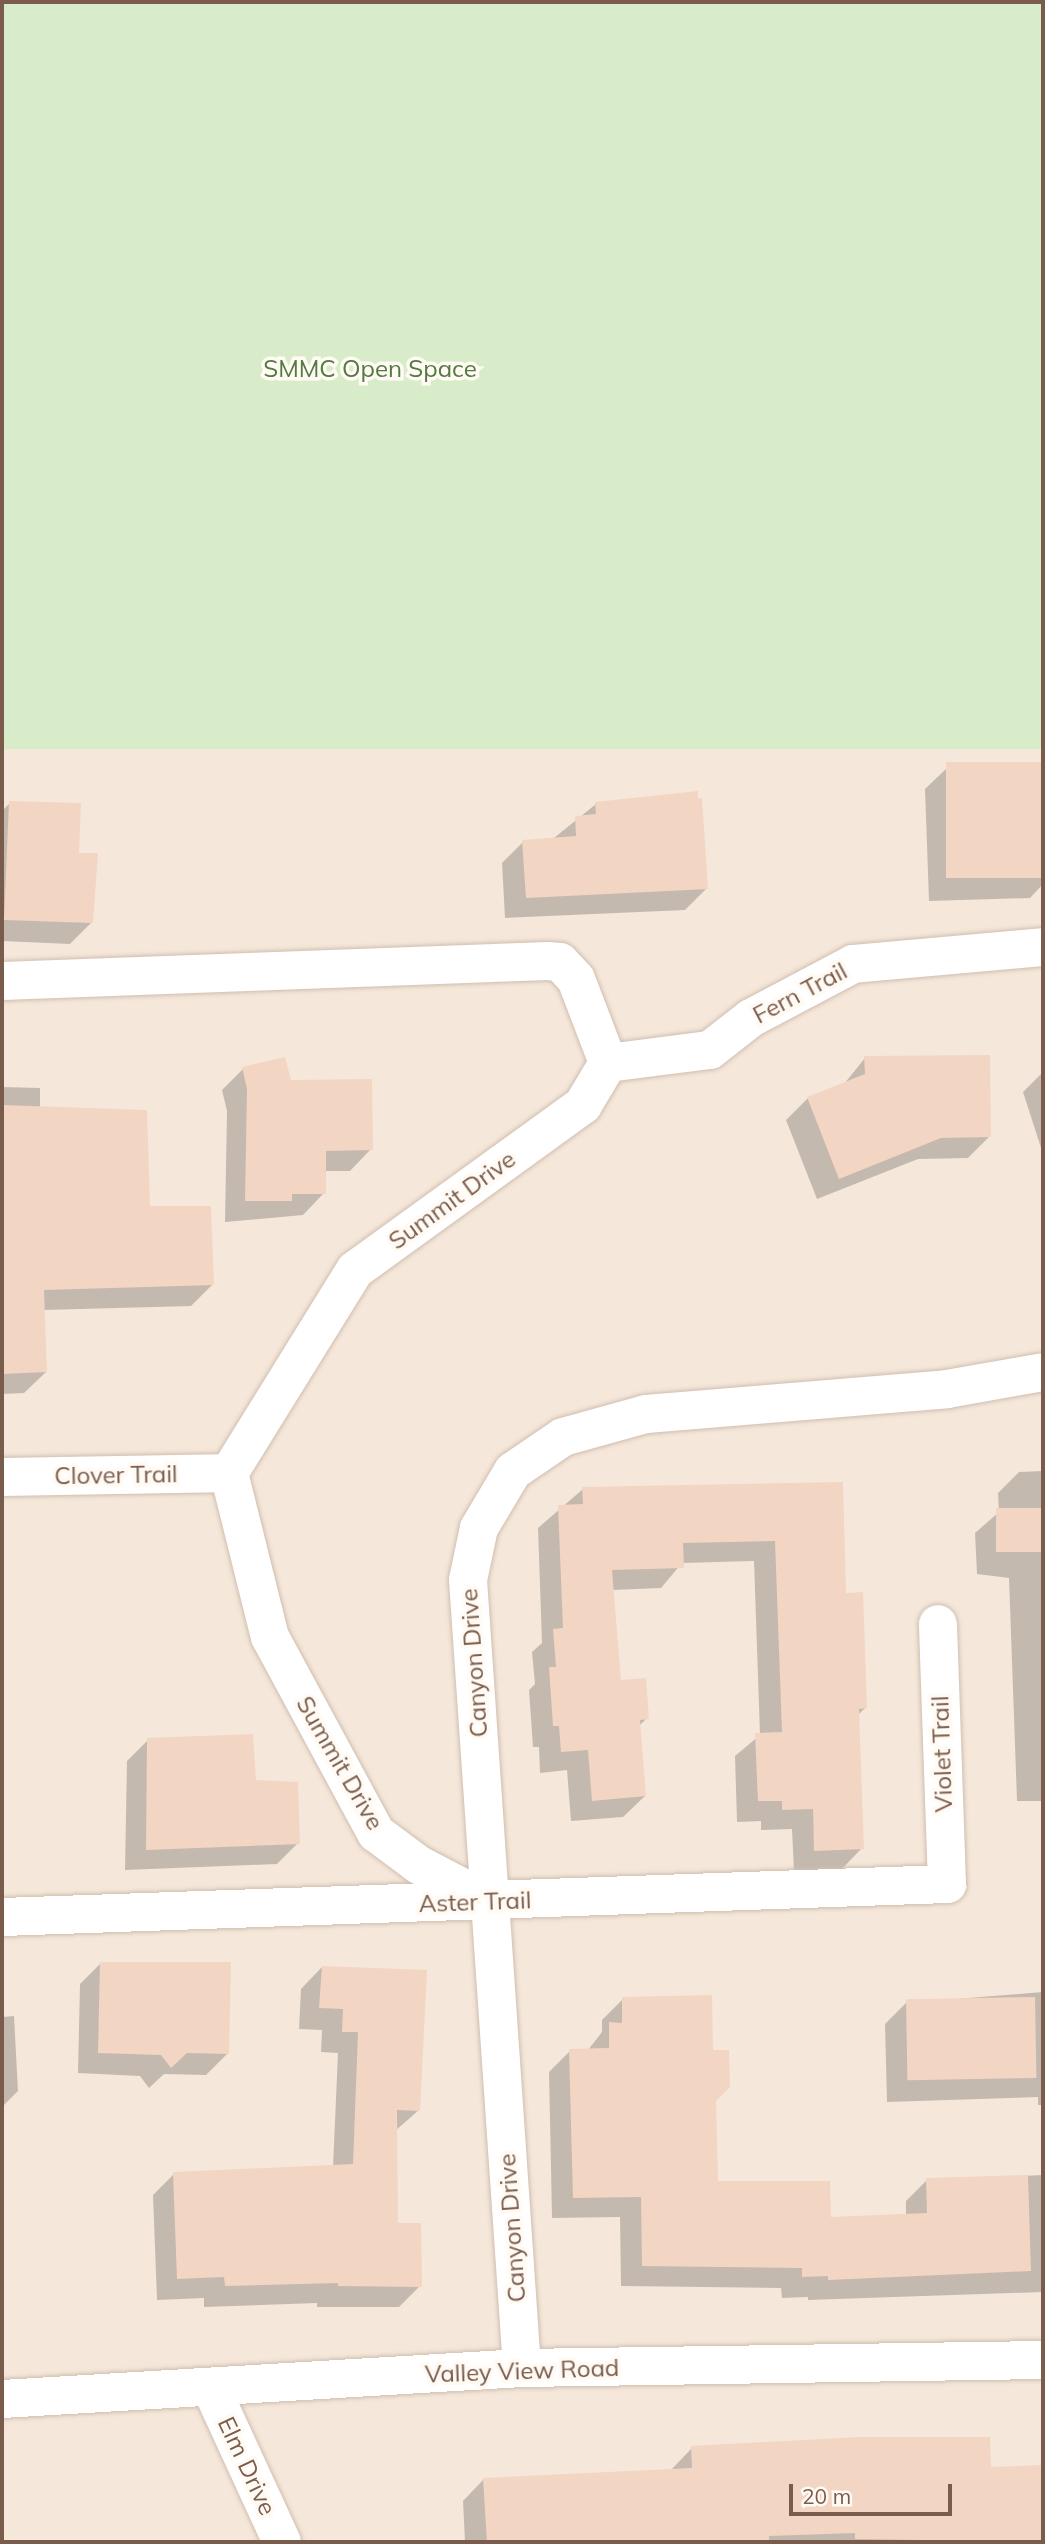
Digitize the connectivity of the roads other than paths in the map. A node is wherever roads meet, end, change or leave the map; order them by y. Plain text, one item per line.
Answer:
1 (1043, 947) edge
2 (2, 981) edge
3 (608, 1063) junction
4 (1043, 1372) edge
5 (229, 1473) junction
6 (2, 1477) edge
7 (937, 1624) dead end
8 (947, 1884) joint
9 (490, 1902) junction
10 (2, 1917) edge
11 (1043, 2360) edge
12 (522, 2368) junction
13 (212, 2390) junction
14 (2, 2399) edge
15 (282, 2542) edge

1 - 3 street, Fern Trail
2 - 3 street
3 - 5 street, Summit Drive
4 - 9 street, Canyon Drive
5 - 6 street, Clover Trail
5 - 9 street, Summit Drive
7 - 8 street, Violet Trail
8 - 9 street, Aster Trail
9 - 10 street, Aster Trail
9 - 12 street, Canyon Drive
11 - 12 street, Valley View Road
12 - 13 street, Valley View Road
13 - 14 street, Valley View Road
13 - 15 street, Elm Drive

